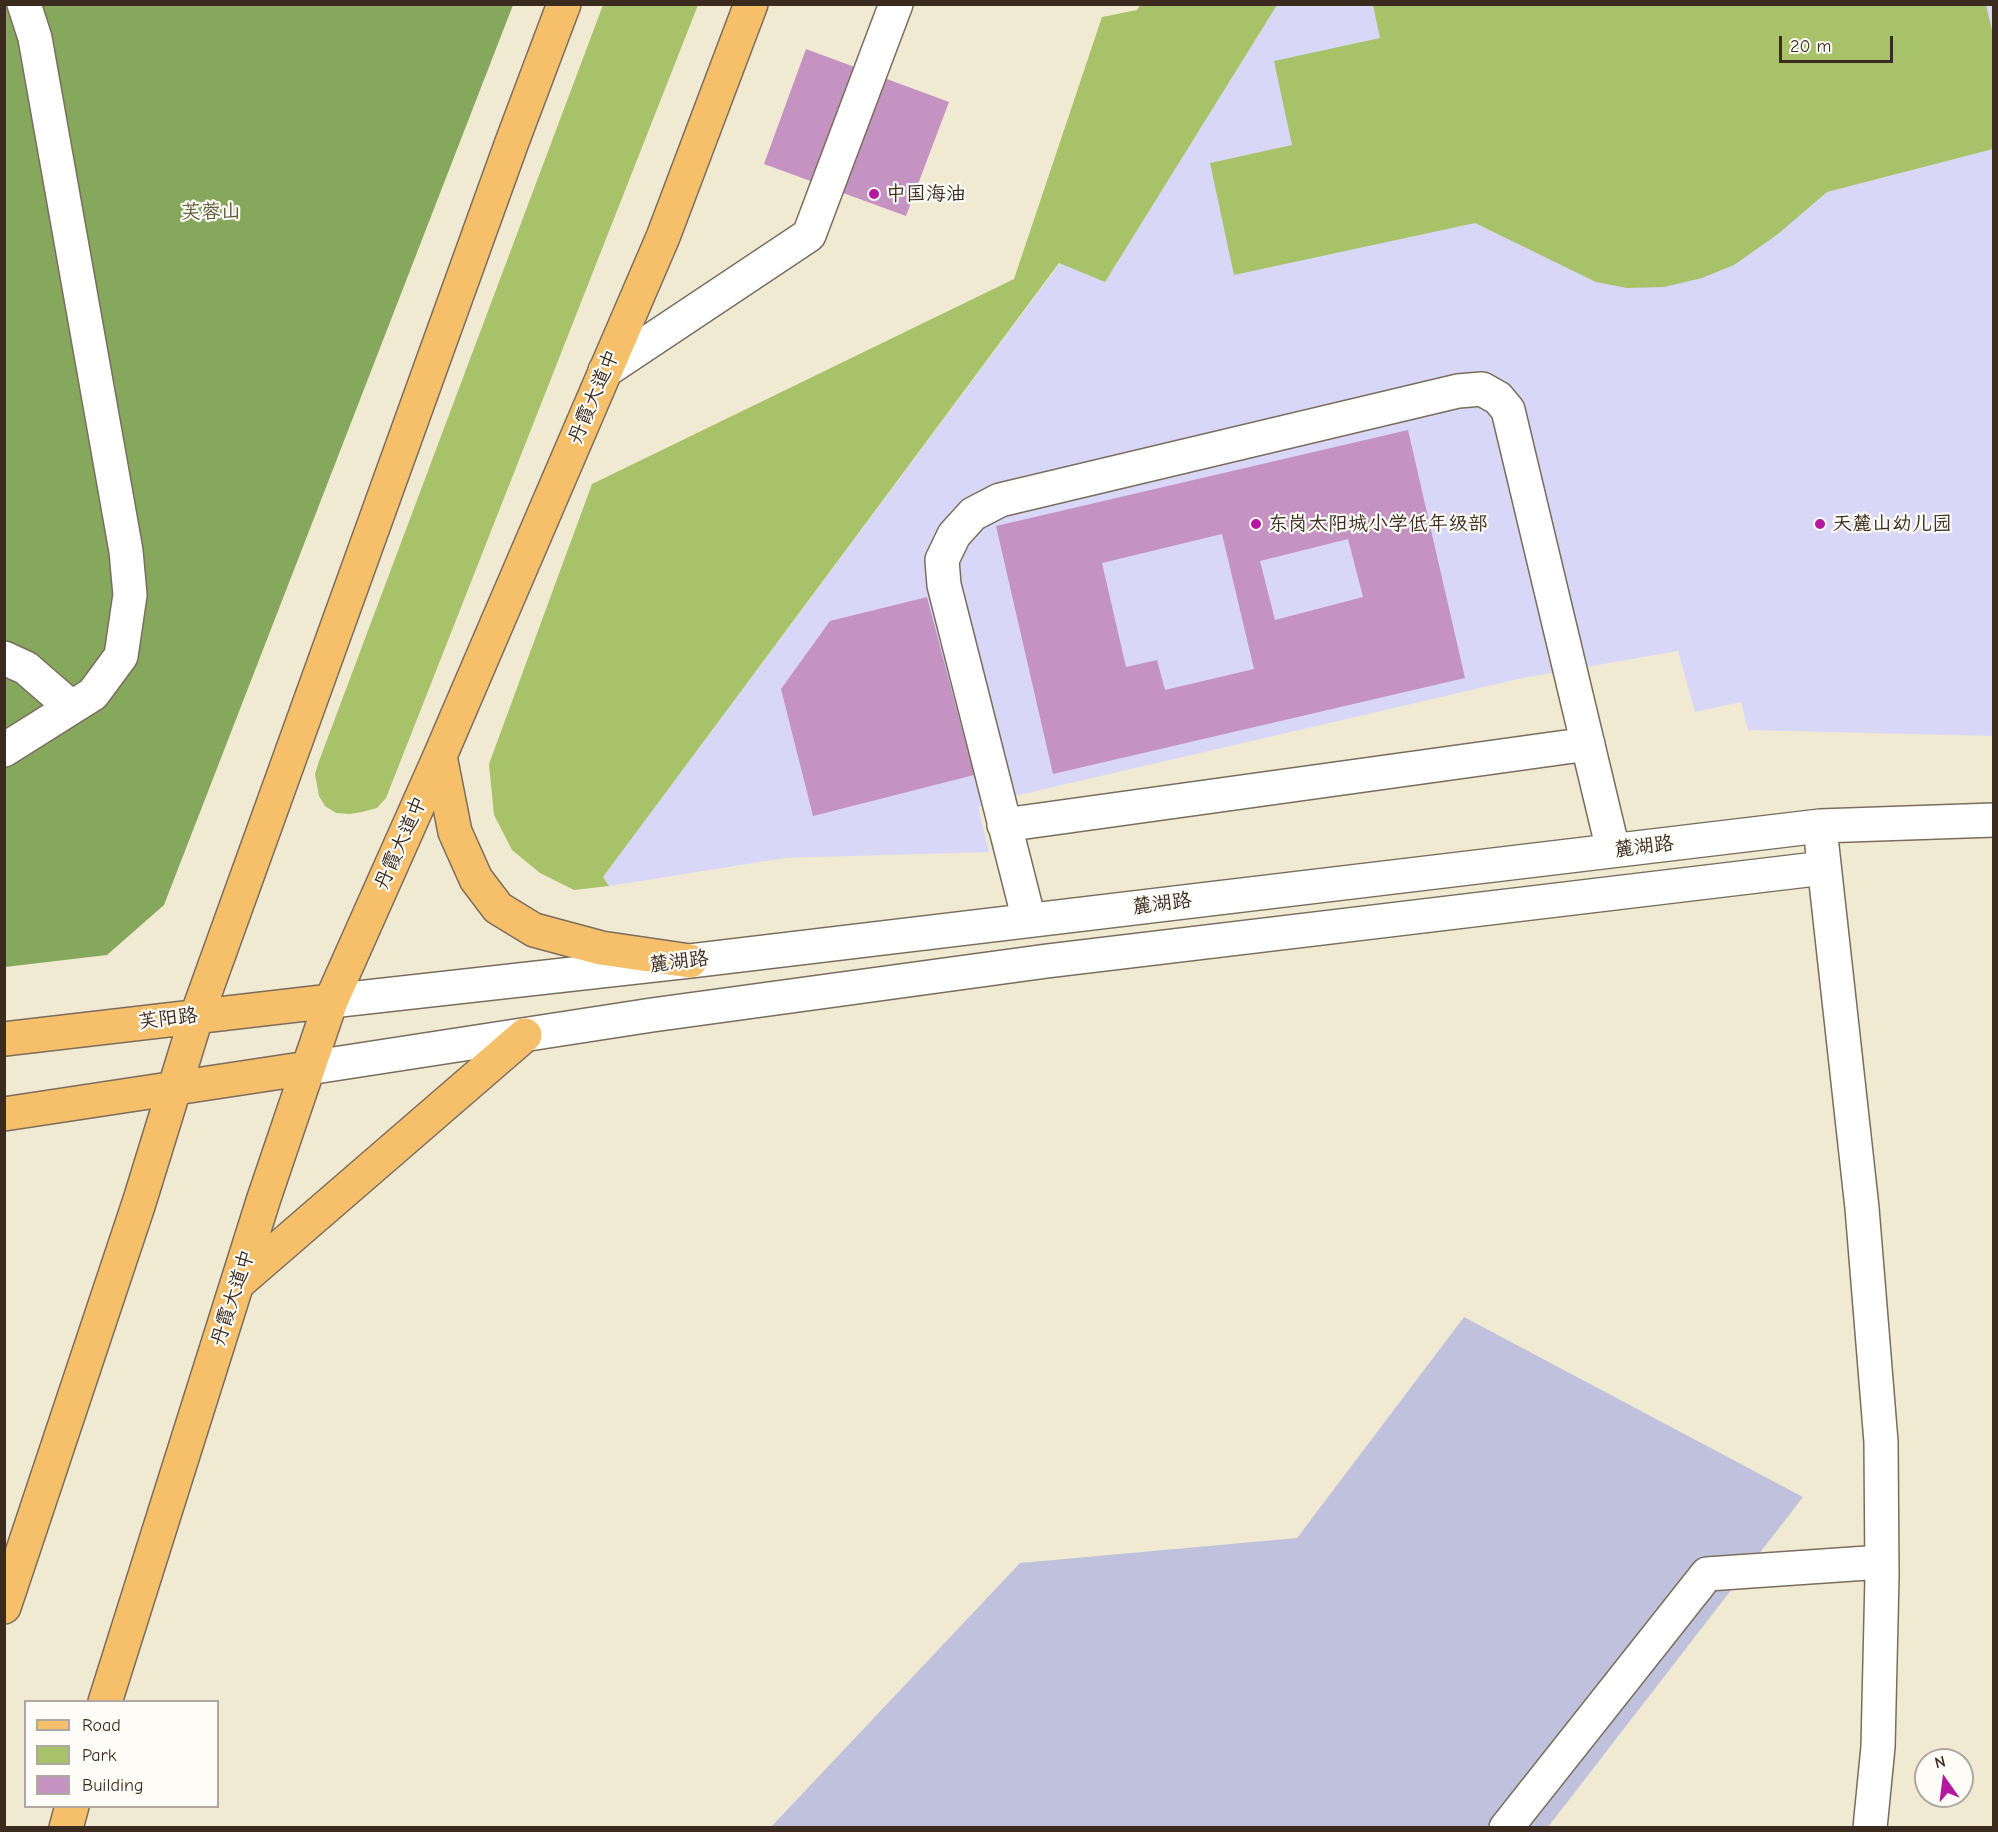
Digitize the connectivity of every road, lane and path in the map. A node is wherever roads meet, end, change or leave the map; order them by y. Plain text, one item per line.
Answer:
1 (24, 4) edge
2 (564, 4) edge
3 (751, 4) edge
4 (896, 4) edge
5 (605, 371) junction
6 (12, 667) edge
7 (71, 707) junction
8 (1587, 744) junction
9 (4, 750) edge
10 (440, 756) junction
11 (1994, 820) edge
12 (1004, 825) junction
13 (1820, 826) junction
14 (1613, 850) junction
15 (1824, 868) junction
16 (1029, 920) junction
17 (690, 962) junction
18 (331, 1001) junction
19 (197, 1015) junction
20 (525, 1035) junction
21 (4, 1039) edge
22 (308, 1068) junction
23 (173, 1090) junction
24 (4, 1114) edge
25 (237, 1284) junction
26 (1882, 1562) junction
27 (4, 1607) edge
28 (105, 1700) edge
29 (71, 1808) edge
30 (66, 1827) edge
31 (1506, 1827) edge
32 (1870, 1827) edge

1 - 7 street
2 - 19 main road
3 - 5 main road, 丹霞大道中
4 - 5 street
5 - 10 main road, 丹霞大道中
6 - 7 street
7 - 9 street
8 - 12 street
8 - 12 street
8 - 14 street
10 - 17 main road
10 - 18 main road, 丹霞大道中
11 - 13 street, 麓湖路
12 - 16 street
13 - 14 street, 麓湖路
13 - 15 street
14 - 16 street, 麓湖路
15 - 20 street
15 - 26 street
16 - 17 street, 麓湖路
17 - 18 street, 麓湖路
18 - 19 main road, 芙阳路
18 - 22 main road, 丹霞大道中
19 - 21 main road, 芙阳路
19 - 23 main road
20 - 22 street
20 - 25 main road
22 - 23 main road
22 - 25 main road, 丹霞大道中
23 - 24 main road
23 - 27 main road
25 - 28 main road, 丹霞大道中
26 - 31 street
26 - 32 street
29 - 30 main road

